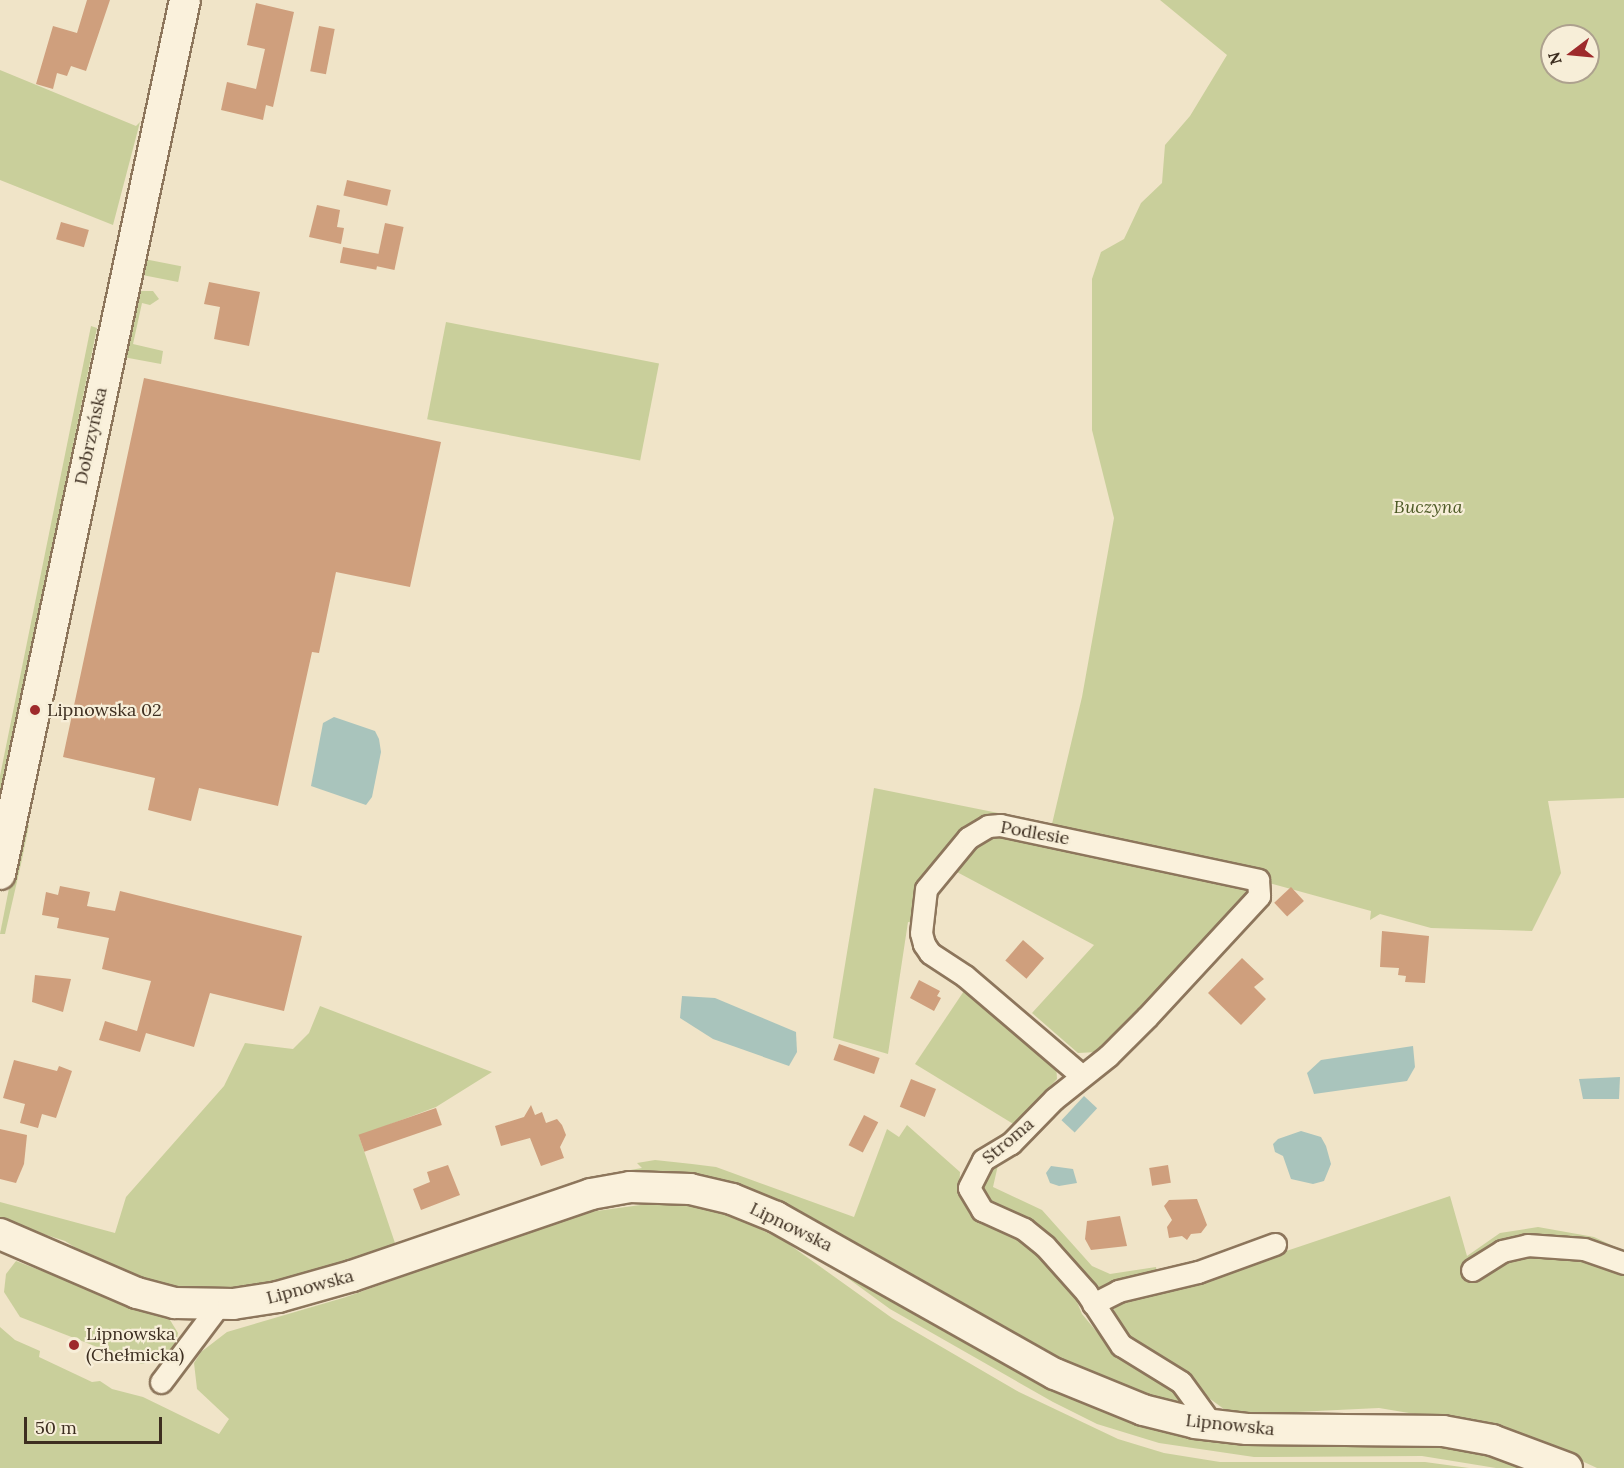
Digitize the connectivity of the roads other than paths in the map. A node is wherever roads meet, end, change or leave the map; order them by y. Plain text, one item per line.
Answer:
1 (185, 0) edge
2 (0, 874) edge
3 (1252, 904) joint
4 (1082, 1076) junction
5 (0, 1234) edge
6 (1275, 1244) dead end
7 (1624, 1263) edge
8 (1472, 1270) dead end
9 (1094, 1304) junction
10 (219, 1305) junction
11 (161, 1382) dead end
12 (1213, 1426) junction
13 (1567, 1468) edge

1 - 2 main road, Dobrzyńska
3 - 4 street, Stroma
3 - 4 street, Podlesie
4 - 9 street, Stroma
5 - 10 main road, Lipnowska
6 - 9 street
7 - 8 street
9 - 12 street, Stroma
10 - 11 street
10 - 12 main road, Lipnowska
12 - 13 main road, Lipnowska

